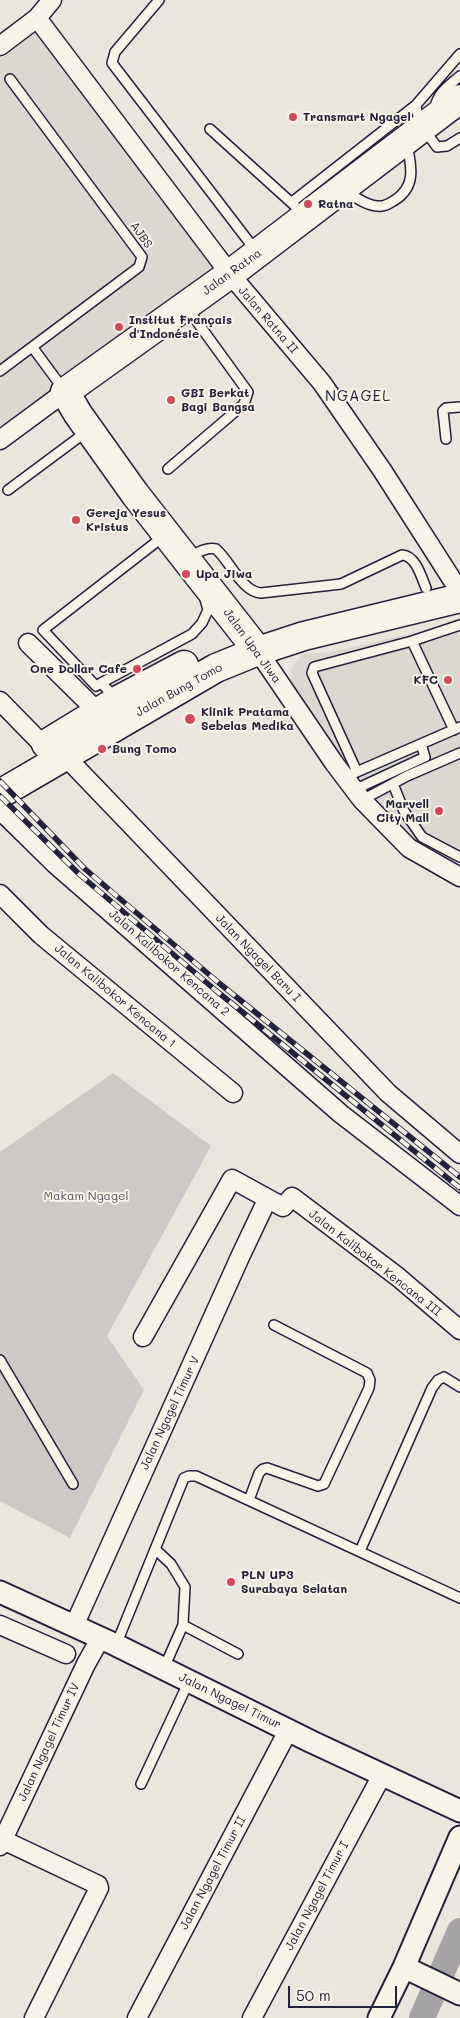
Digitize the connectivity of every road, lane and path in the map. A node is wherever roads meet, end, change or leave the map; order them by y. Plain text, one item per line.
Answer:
1 (52, 0) edge
2 (160, 0) edge
3 (37, 18) junction
4 (0, 46) edge
5 (460, 54) edge
6 (460, 76) edge
7 (10, 79) dead end
8 (460, 99) edge
9 (419, 122) junction
10 (210, 129) dead end
11 (460, 138) edge
12 (342, 189) junction
13 (298, 211) junction
14 (258, 253) junction
15 (230, 274) junction
16 (186, 306) junction
17 (33, 348) junction
18 (0, 371) edge
19 (65, 392) junction
20 (460, 407) edge
21 (89, 429) junction
22 (446, 439) dead end
23 (0, 440) edge
24 (168, 469) dead end
25 (8, 490) dead end
26 (167, 546) junction
27 (458, 586) edge
28 (426, 588) junction
29 (198, 592) dead end
30 (460, 625) edge
31 (412, 641) junction
32 (28, 643) dead end
33 (252, 643) junction
34 (106, 699) junction
35 (0, 701) edge
36 (457, 728) edge
37 (421, 744) junction
38 (54, 750) junction
39 (460, 753) edge
40 (0, 773) edge
41 (393, 784) junction
42 (354, 785) junction
43 (0, 794) edge
44 (0, 810) edge
45 (460, 857) edge
46 (460, 877) edge
47 (0, 894) edge
48 (233, 1093) dead end
49 (460, 1154) edge
50 (268, 1200) junction
51 (460, 1206) edge
52 (274, 1325) dead end
53 (460, 1330) edge
54 (143, 1337) dead end
55 (0, 1360) edge
56 (460, 1387) edge
57 (73, 1484) dead end
58 (249, 1500) junction
59 (155, 1549) junction
60 (360, 1550) junction
61 (0, 1592) edge
62 (460, 1598) edge
63 (0, 1625) edge
64 (183, 1625) junction
65 (74, 1626) junction
66 (108, 1642) junction
67 (66, 1654) dead end
68 (238, 1654) dead end
69 (164, 1668) junction
70 (189, 1681) junction
71 (289, 1729) junction
72 (382, 1775) junction
73 (141, 1784) dead end
74 (460, 1810) edge
75 (460, 1837) edge
76 (2, 1843) edge
77 (404, 1967) junction
78 (460, 1994) edge
79 (34, 2018) edge
80 (137, 2018) edge
81 (252, 2018) edge
82 (378, 2018) edge

1 - 3 street
2 - 14 lane
3 - 4 street
3 - 15 street, Jalan Ratna II
5 - 9 lane
6 - 9 lane
7 - 17 lane, AJBS
8 - 9 main road, Jalan Ratna
9 - 11 lane
9 - 12 main road, Jalan Ratna
9 - 12 lane
9 - 13 lane
10 - 13 lane
12 - 13 main road, Jalan Ratna
13 - 14 main road, Jalan Ratna
14 - 15 main road, Jalan Ratna
15 - 16 main road, Jalan Ratna
15 - 27 street, Jalan Ratna II
16 - 19 main road, Jalan Ratna
16 - 24 lane
17 - 18 lane, AJBS
17 - 19 lane
19 - 21 main road, Jalan Upa Jiwa
19 - 23 street, Jalan Ratna
20 - 22 lane
21 - 25 lane
21 - 26 main road, Jalan Upa Jiwa
26 - 28 lane
26 - 33 main road, Jalan Upa Jiwa
26 - 34 lane
27 - 28 main road, Jalan Bung Tomo
27 - 33 main road, Jalan Bung Tomo
28 - 33 main road, Jalan Bung Tomo
29 - 34 lane
30 - 31 lane
31 - 36 lane
31 - 42 lane
32 - 34 street
33 - 34 main road, Jalan Bung Tomo
33 - 38 main road, Jalan Bung Tomo
33 - 42 street, Jalan Upa Jiwa
34 - 38 main road, Jalan Bung Tomo
35 - 38 street, Jalan Ngagel Baru I
36 - 37 lane
37 - 42 lane
37 - 42 lane
38 - 40 main road, Jalan Bung Tomo
38 - 43 main road, Jalan Bung Tomo
38 - 49 street, Jalan Ngagel Baru I
39 - 41 lane
41 - 42 lane
41 - 45 lane
42 - 46 street, Jalan Upa Jiwa
44 - 51 street, Jalan Kalibokor Kencana 2
47 - 48 street, Jalan Kalibokor Kencana 1
50 - 53 street, Jalan Kalibokor Kencana III
50 - 54 street
50 - 65 street, Jalan Ngagel Timur V
52 - 58 lane
55 - 57 lane
56 - 60 lane
58 - 59 lane
58 - 60 lane
59 - 64 lane
59 - 66 lane
60 - 62 lane
61 - 65 street, Jalan Ngagel Timur
63 - 67 street
64 - 68 lane
64 - 69 lane
65 - 66 street, Jalan Ngagel Timur
66 - 69 street, Jalan Ngagel Timur
66 - 76 street, Jalan Ngagel Timur IV
69 - 70 street, Jalan Ngagel Timur
70 - 71 street, Jalan Ngagel Timur
70 - 73 lane
71 - 72 street, Jalan Ngagel Timur
71 - 80 street, Jalan Ngagel Timur II
72 - 74 street, Jalan Ngagel Timur
72 - 81 street, Jalan Ngagel Timur I
75 - 77 street
76 - 79 street
77 - 78 street
77 - 82 street

